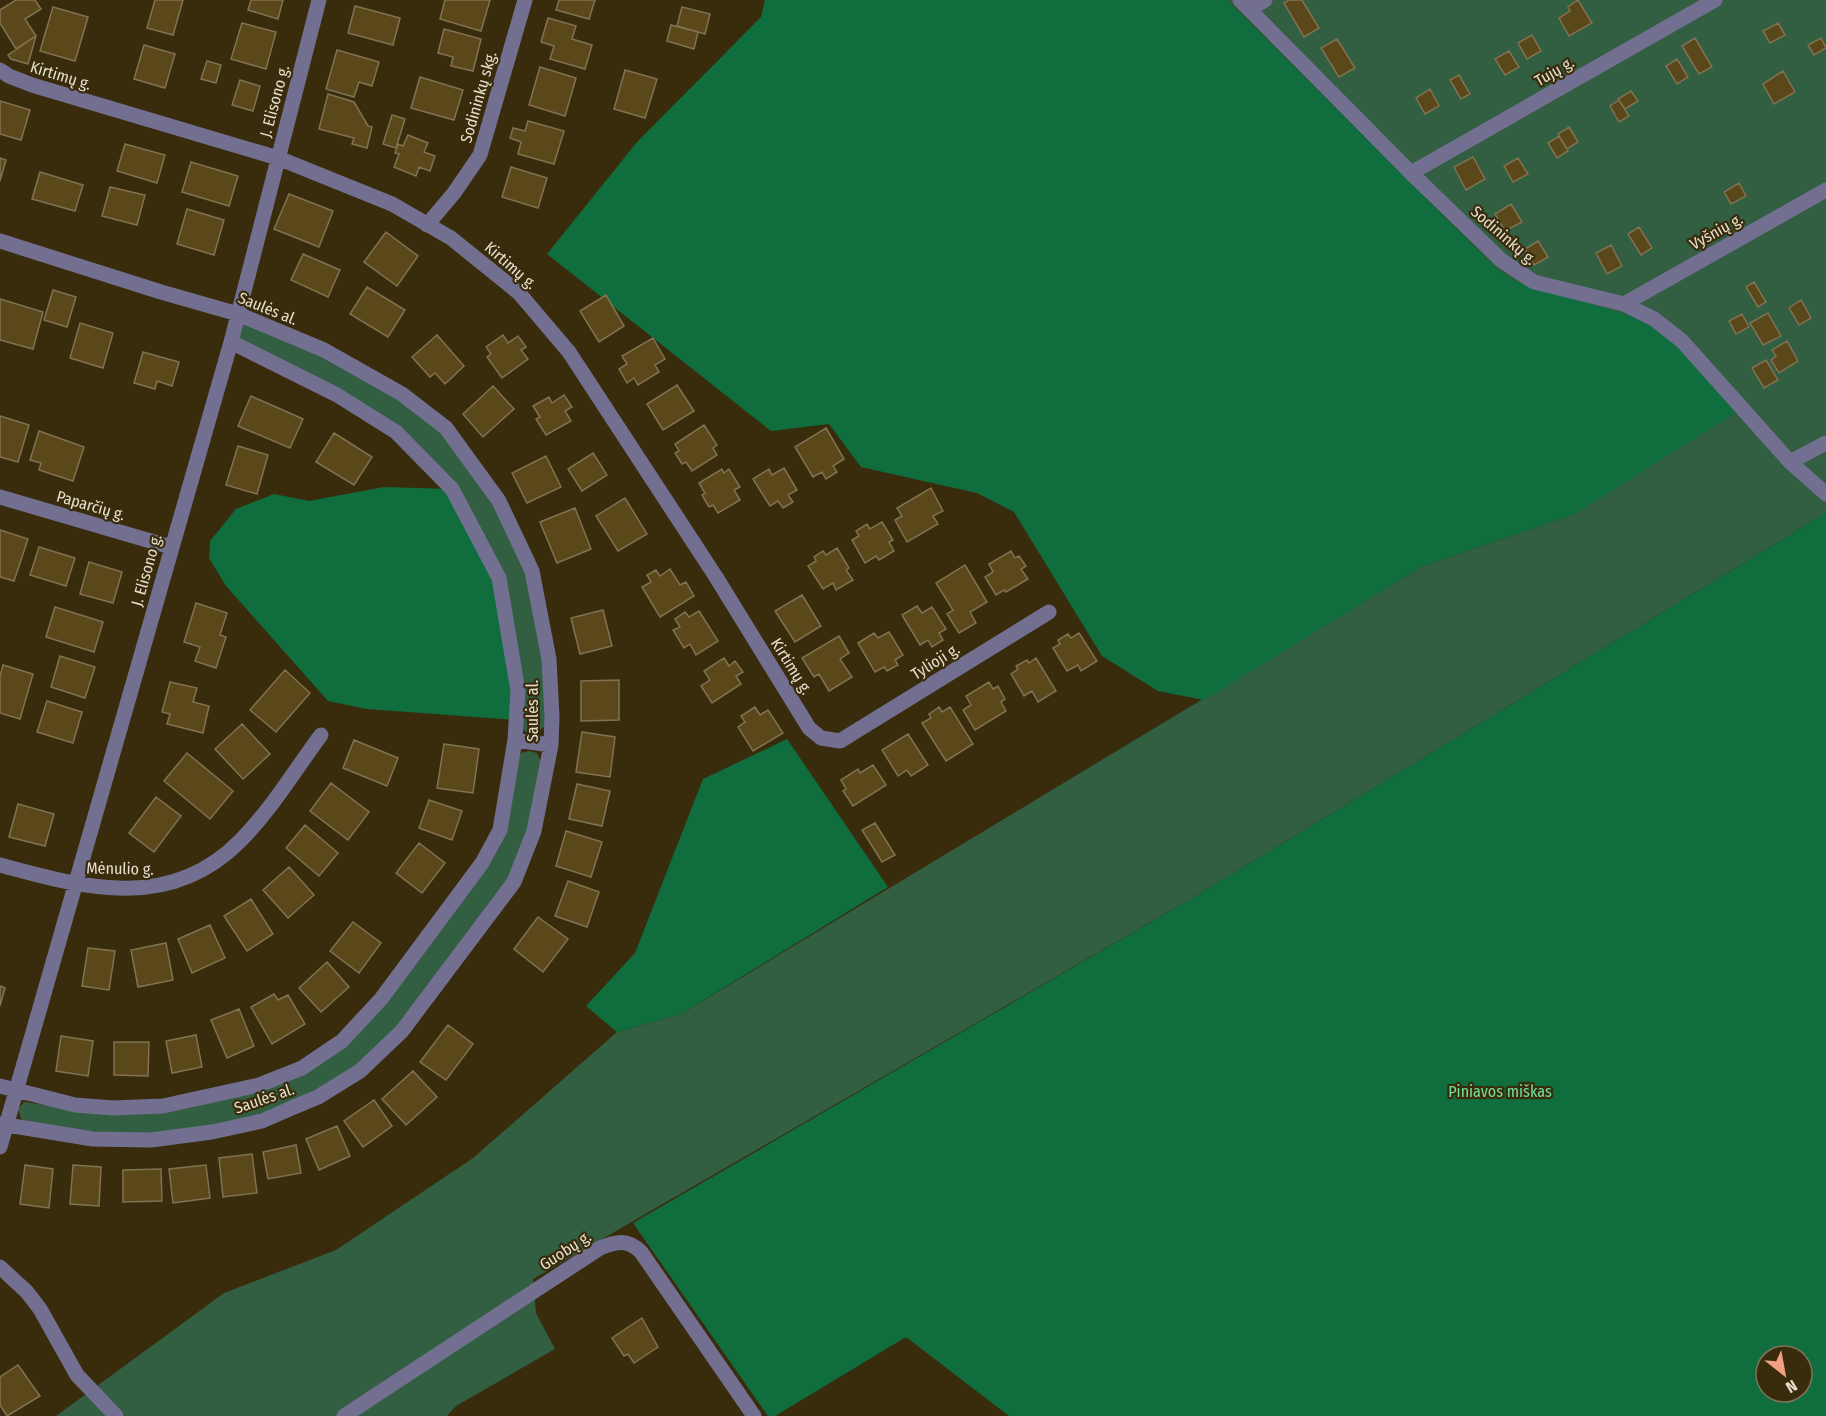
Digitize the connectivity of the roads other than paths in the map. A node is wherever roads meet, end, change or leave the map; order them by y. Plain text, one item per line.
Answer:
1 (319, 0) edge
2 (525, 0) edge
3 (1265, 0) edge
4 (1714, 0) edge
5 (1245, 5) edge
6 (0, 70) edge
7 (278, 158) junction
8 (1411, 173) junction
9 (1826, 190) edge
10 (428, 225) junction
11 (0, 241) edge
12 (1624, 304) junction
13 (238, 314) junction
14 (231, 342) junction
15 (1826, 443) edge
16 (1790, 462) junction
17 (1826, 494) edge
18 (0, 498) edge
19 (171, 547) junction
20 (1049, 612) dead end
21 (321, 735) dead end
22 (515, 740) junction
23 (840, 741) joint
24 (551, 745) junction
25 (0, 865) edge
26 (75, 885) junction
27 (0, 1086) edge
28 (16, 1091) junction
29 (3, 1125) edge
30 (0, 1147) edge
31 (0, 1267) edge
32 (116, 1416) edge
33 (344, 1416) edge
34 (754, 1416) edge

1 - 7 street, J. Elisono g.
2 - 10 street, Sodininkų skg.
3 - 5 street
4 - 8 street, Tujų g.
5 - 8 street, Sodininkų g.
6 - 7 street, Kirtimų g.
7 - 10 street, Kirtimų g.
7 - 13 street, J. Elisono g.
8 - 12 street, Sodininkų g.
9 - 12 street, Vyšnių g.
10 - 23 street, Kirtimų g.
11 - 13 street, Saulės al.
12 - 16 street, Sodininkų g.
13 - 14 street, J. Elisono g.
13 - 24 street, Saulės al.
14 - 19 street, J. Elisono g.
14 - 22 street, Saulės al.
15 - 16 street
16 - 17 street, Sodininkų g.
18 - 19 street, Paparčių g.
19 - 26 street, J. Elisono g.
20 - 23 street, Tylioji g.
21 - 26 street, Mėnulio g.
22 - 24 street
22 - 28 street, Saulės al.
24 - 29 street, Saulės al.
25 - 26 street, Mėnulio g.
26 - 28 street, J. Elisono g.
27 - 28 street, Saulės al.
28 - 29 street, J. Elisono g.
29 - 30 street, J. Elisono g.
31 - 32 street
33 - 34 street, Guobų g.

